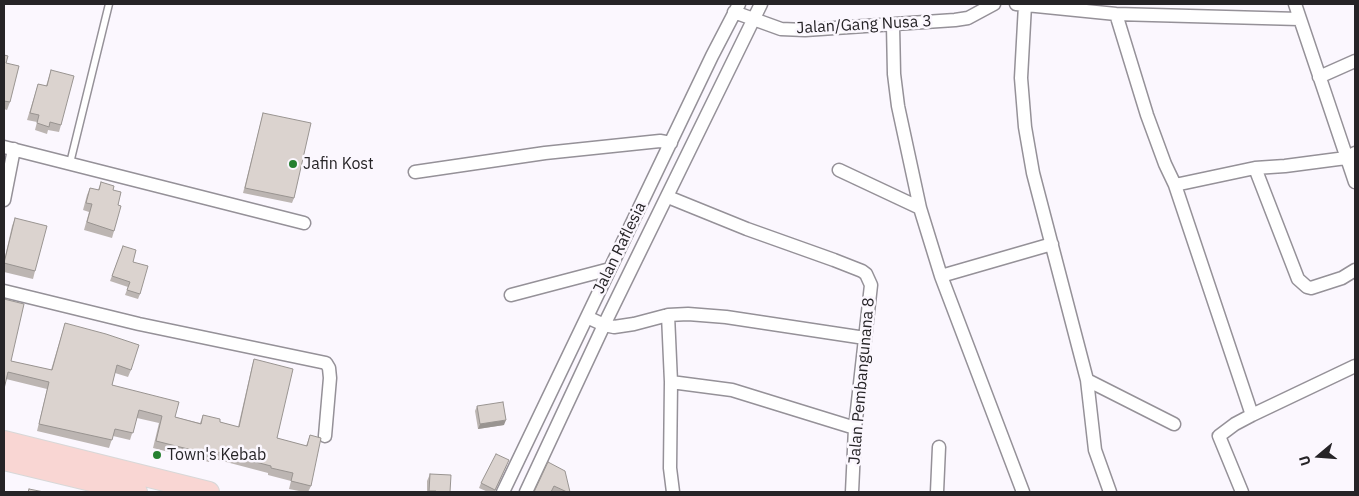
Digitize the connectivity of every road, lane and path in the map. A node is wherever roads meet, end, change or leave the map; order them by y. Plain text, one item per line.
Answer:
1 (109, 4) edge
2 (761, 4) edge
3 (994, 4) edge
4 (1294, 4) edge
5 (1020, 5) edge
6 (737, 9) edge
7 (1116, 14) junction
8 (752, 19) junction
9 (1299, 19) junction
10 (893, 25) junction
11 (1355, 61) edge
12 (1318, 77) junction
13 (671, 143) junction
14 (9, 148) edge
15 (1351, 155) edge
16 (70, 164) junction
17 (1255, 168) junction
18 (839, 170) dead end
19 (415, 172) dead end
20 (1355, 182) edge
21 (1175, 185) junction
22 (668, 197) junction
23 (4, 200) edge
24 (920, 208) junction
25 (304, 223) dead end
26 (1052, 244) junction
27 (610, 269) junction
28 (1355, 270) edge
29 (942, 276) junction
30 (4, 291) edge
31 (511, 295) dead end
32 (668, 315) junction
33 (595, 321) junction
34 (865, 338) junction
35 (1355, 366) edge
36 (1087, 380) junction
37 (671, 382) junction
38 (1252, 415) junction
39 (1174, 424) dead end
40 (856, 428) junction
41 (324, 436) dead end
42 (4, 442) edge
43 (939, 447) dead end
44 (4, 460) edge
45 (137, 492) edge
46 (210, 492) edge
47 (503, 492) edge
48 (526, 492) edge
49 (672, 492) edge
50 (852, 492) edge
51 (936, 492) edge
52 (1023, 492) edge
53 (1110, 492) edge
54 (1242, 492) edge

1 - 16 lane
2 - 8 street, Jalan Raflesia
3 - 10 street, Jalan/Gang Nusa 3
4 - 9 street
5 - 7 street
5 - 26 street
6 - 8 street, Jalan/Gang Nusa 3
6 - 13 street, Jalan Raflesia
7 - 9 street
7 - 21 street
8 - 10 street, Jalan/Gang Nusa 3
8 - 22 street, Jalan Raflesia
9 - 12 street
10 - 24 street
11 - 12 street
12 - 15 street
13 - 19 street
13 - 27 street, Jalan Raflesia
14 - 16 street
14 - 23 street
15 - 17 street
15 - 20 street
16 - 25 street
17 - 21 street
17 - 28 street
18 - 24 street
21 - 38 street
22 - 33 street, Jalan Raflesia
22 - 34 street, Jalan Pembangunana 8
24 - 29 street
26 - 29 street
26 - 36 street
27 - 31 street
27 - 33 street, Jalan Raflesia
29 - 52 street
30 - 41 street
32 - 33 street
32 - 34 street
32 - 37 street
33 - 47 street, Jalan Raflesia
33 - 48 street, Jalan Raflesia
34 - 40 street, Jalan Pembangunana 8
35 - 38 street
36 - 39 street
36 - 53 street
37 - 40 street
37 - 49 street
38 - 54 street
40 - 50 street, Jalan Pembangunana 8
42 - 46 main road
43 - 51 street
44 - 45 main road

